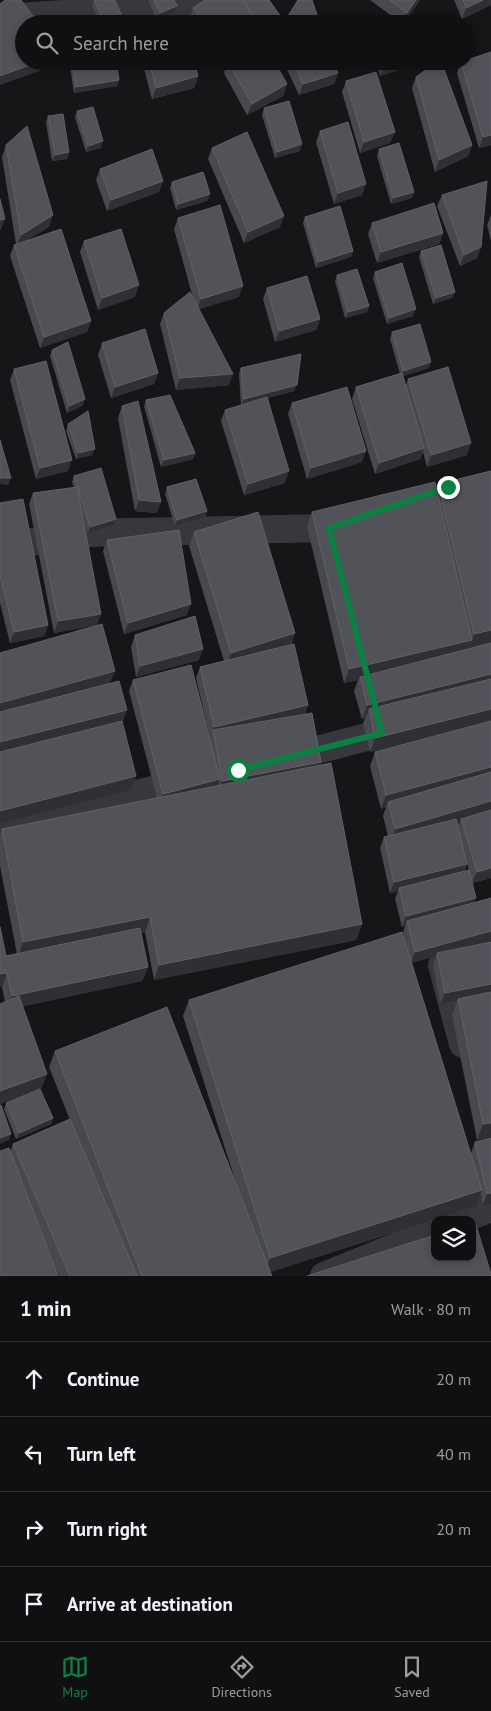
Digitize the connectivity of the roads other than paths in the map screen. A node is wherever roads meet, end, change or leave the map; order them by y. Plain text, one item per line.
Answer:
1 (222, 0) edge
2 (48, 15) edge
3 (15, 17) edge
4 (0, 18) edge
5 (366, 515) edge
6 (329, 528) junction
7 (0, 548) edge
8 (336, 556) edge
9 (375, 705) edge
10 (257, 765) edge
11 (219, 775) edge
12 (0, 826) edge
13 (437, 943) edge
14 (469, 1067) edge
15 (491, 1208) edge
16 (471, 1216) edge
17 (431, 1233) edge
18 (324, 1276) edge

1 - 2 street
3 - 4 street
5 - 6 street
6 - 7 street
6 - 8 street
9 - 10 street
11 - 12 street
13 - 14 street
15 - 16 street
17 - 18 street

